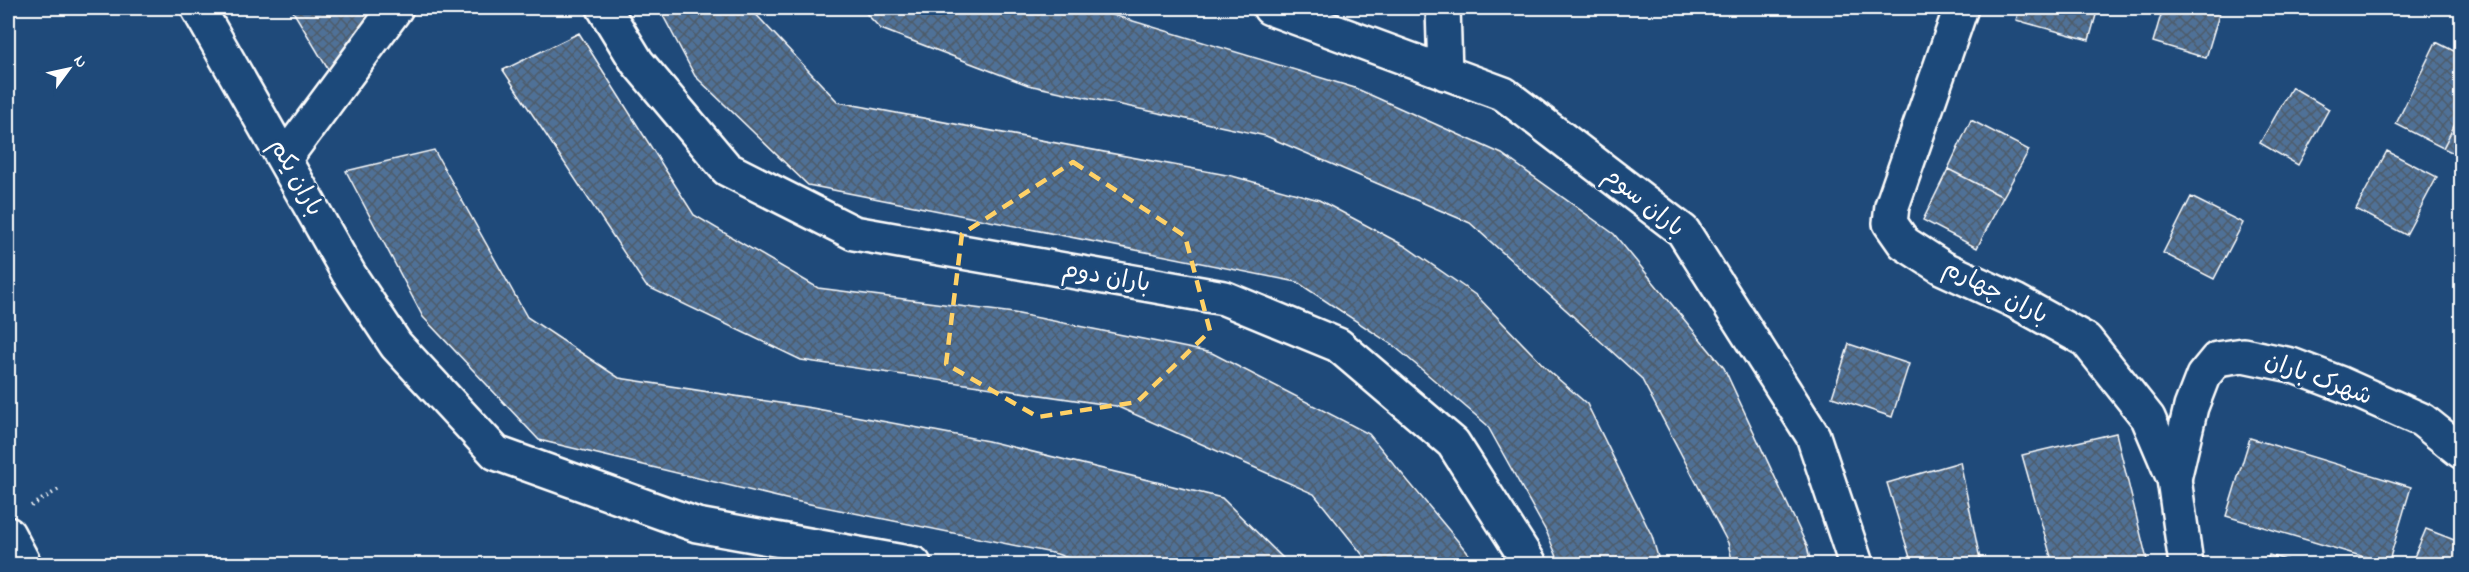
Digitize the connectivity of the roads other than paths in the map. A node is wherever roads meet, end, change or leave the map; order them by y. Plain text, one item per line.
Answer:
1 (198, 8) edge
2 (396, 8) edge
3 (604, 8) edge
4 (1270, 8) edge
5 (1443, 8) edge
6 (1961, 8) edge
7 (1445, 73) junction
8 (285, 159) junction
9 (2462, 452) edge
10 (2174, 478) junction
11 (16, 522) edge
12 (24, 564) edge
13 (914, 564) edge
14 (1530, 564) edge
15 (1857, 564) edge
16 (2186, 564) edge

1 - 8 street, باران یکم
2 - 8 street
3 - 14 street, باران دوم
4 - 7 street, باران سوم
5 - 7 street
6 - 10 street, باران چهارم
7 - 15 street, باران سوم
8 - 13 street, باران یکم
9 - 10 street, شهرک باران
10 - 16 street, باران چهارم
11 - 12 street

